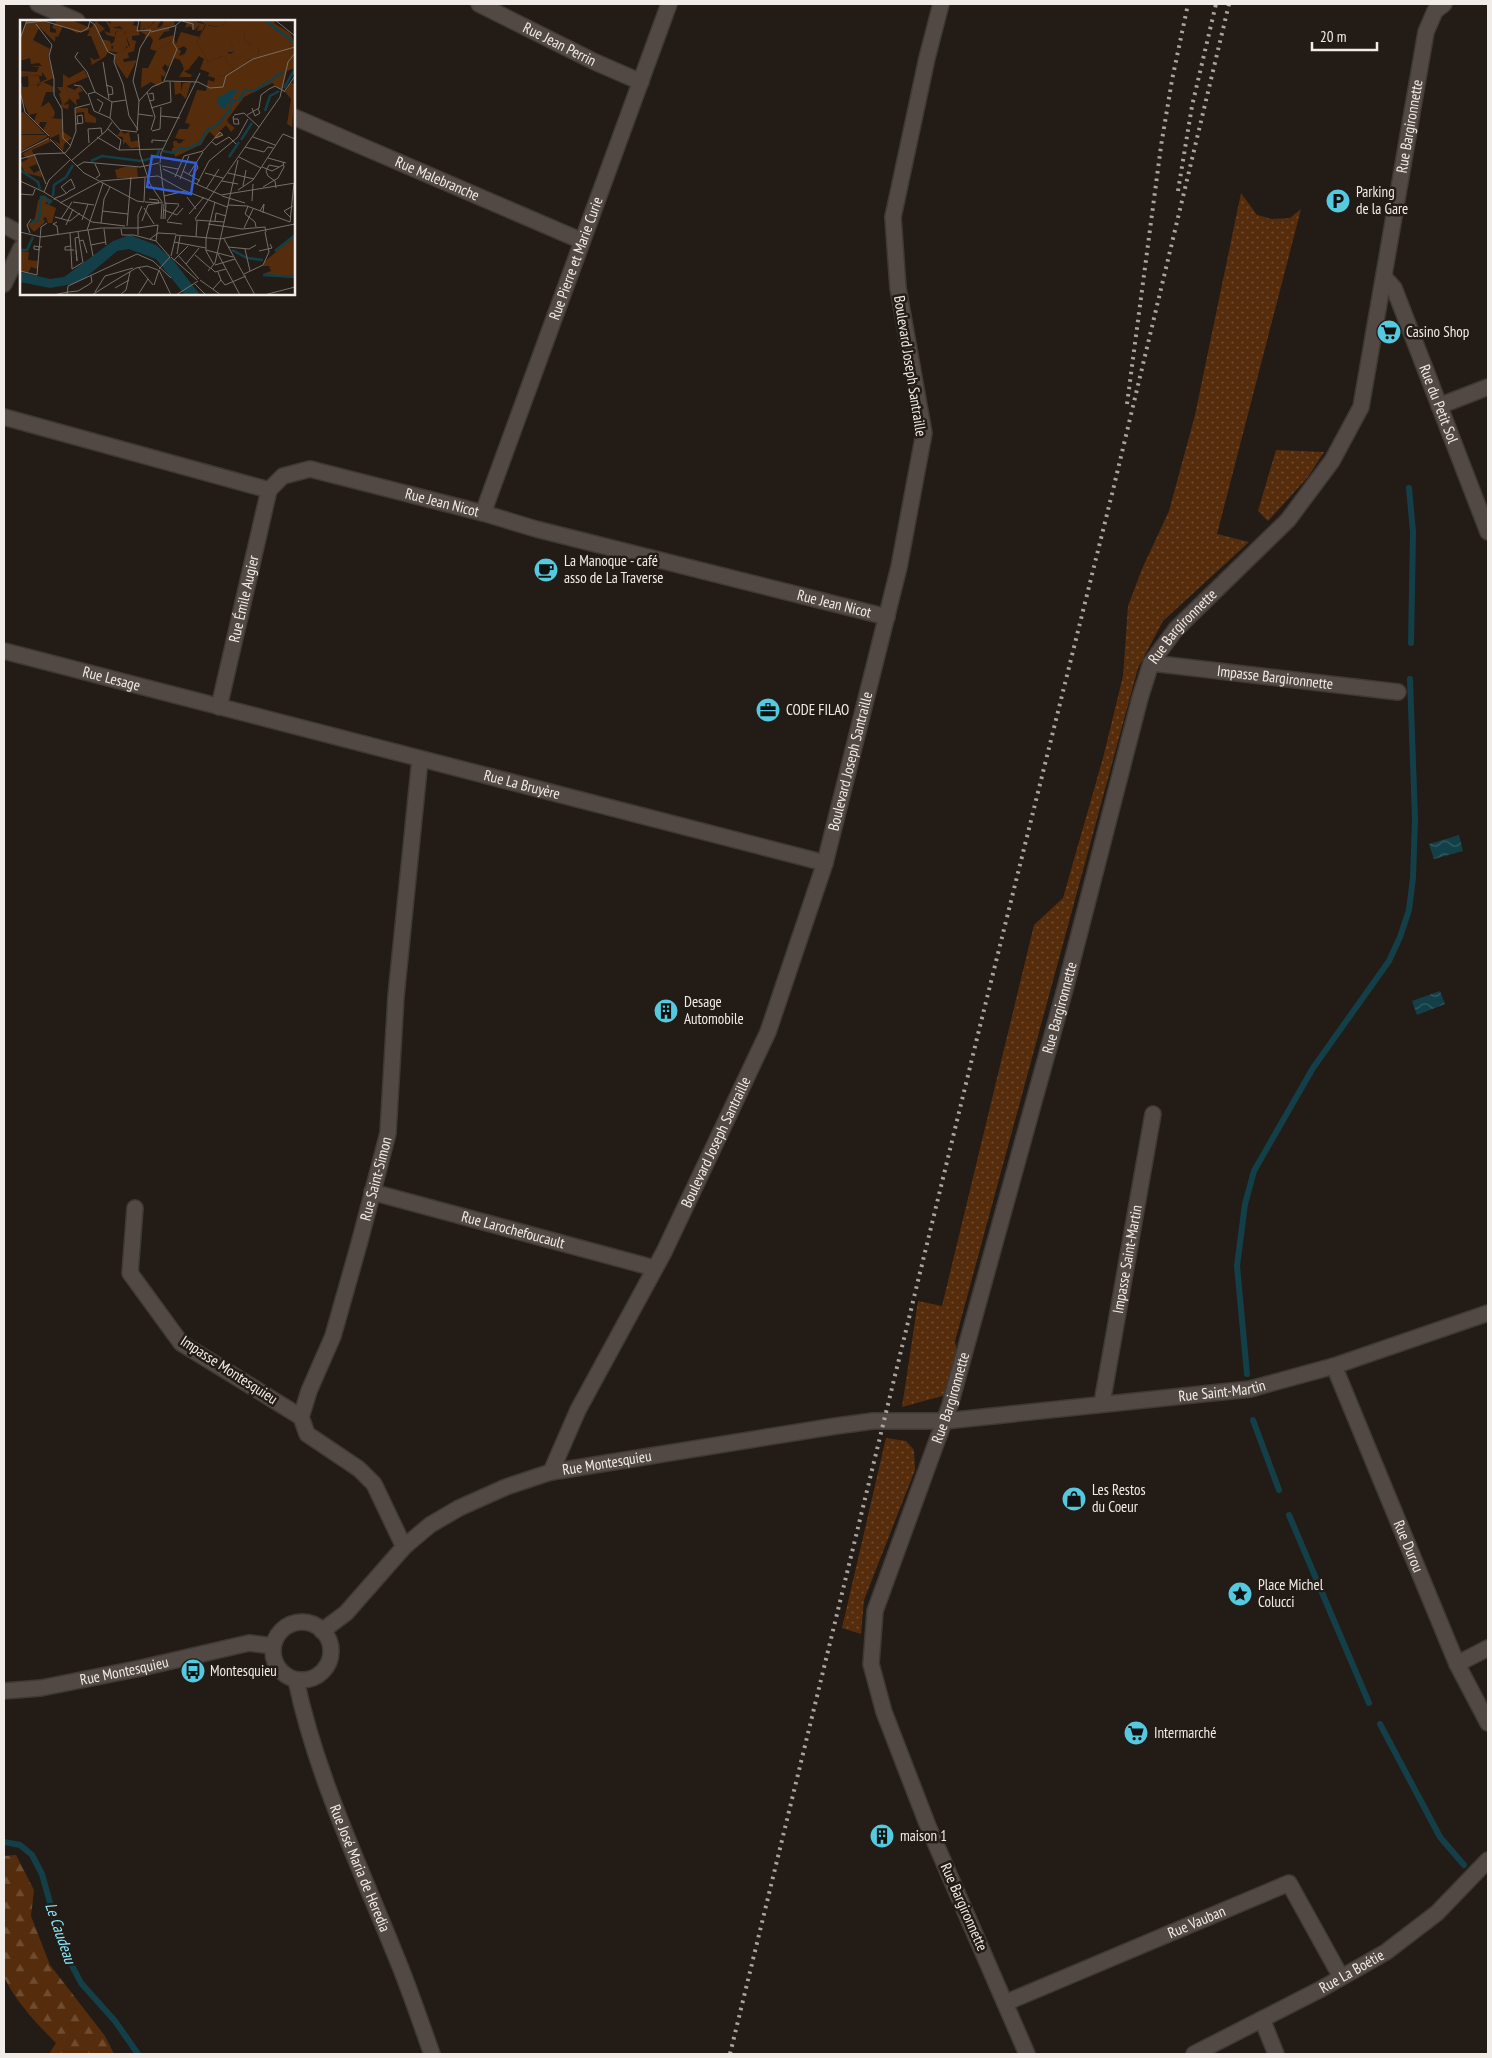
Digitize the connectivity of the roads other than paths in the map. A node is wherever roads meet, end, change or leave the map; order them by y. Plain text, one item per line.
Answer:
1 (38, 4) edge
2 (479, 4) edge
3 (669, 4) edge
4 (940, 4) edge
5 (1444, 4) edge
6 (75, 20) edge
7 (641, 82) junction
8 (295, 117) edge
9 (4, 225) edge
10 (20, 233) edge
11 (582, 241) junction
12 (20, 250) edge
13 (1384, 277) junction
14 (4, 284) edge
15 (1488, 388) edge
16 (1439, 406) junction
17 (4, 417) edge
18 (269, 490) junction
19 (483, 513) junction
20 (1488, 531) edge
21 (887, 617) junction
22 (4, 651) edge
23 (1152, 663) junction
24 (1398, 692) dead end
25 (219, 708) junction
26 (420, 759) junction
27 (825, 863) junction
28 (1153, 1114) dead end
29 (372, 1192) junction
30 (135, 1208) dead end
31 (654, 1268) junction
32 (1488, 1313) edge
33 (1334, 1366) junction
34 (1102, 1404) junction
35 (301, 1417) junction
36 (945, 1421) junction
37 (551, 1472) junction
38 (404, 1547) junction
39 (322, 1631) junction
40 (273, 1646) junction
41 (1488, 1648) edge
42 (1457, 1664) junction
43 (296, 1680) junction
44 (4, 1691) edge
45 (1488, 1723) edge
46 (1488, 1860) edge
47 (1341, 1977) junction
48 (1005, 2003) junction
49 (1262, 2019) junction
50 (432, 2054) edge
51 (1027, 2054) edge
52 (1194, 2054) edge
53 (1276, 2054) edge

1 - 6 street
2 - 7 street, Rue Jean Perrin
3 - 7 street, Rue Pierre et Marie Curie
4 - 21 street, Boulevard Joseph Santraille
5 - 13 street, Rue Bargironnette
7 - 11 street, Rue Pierre et Marie Curie
8 - 11 street, Rue Malebranche
9 - 10 street
11 - 19 street, Rue Pierre et Marie Curie
12 - 14 street
13 - 16 street, Rue du Petit Sol
13 - 23 street, Rue Bargironnette
15 - 16 street
16 - 20 street, Rue du Petit Sol
17 - 18 street
18 - 19 street, Rue Jean Nicot
18 - 25 street, Rue Émile Augier
19 - 21 street, Rue Jean Nicot
21 - 27 street, Boulevard Joseph Santraille
22 - 25 street, Rue Lesage
23 - 24 street, Impasse Bargironnette
23 - 36 street, Rue Bargironnette
25 - 26 street, Rue La Bruyère
26 - 27 street, Rue La Bruyère
26 - 29 street, Rue Saint-Simon
27 - 31 street, Boulevard Joseph Santraille
28 - 34 street, Impasse Saint-Martin
29 - 31 street, Rue Larochefoucault
29 - 35 street, Rue Saint-Simon
30 - 35 street, Impasse Montesquieu
31 - 37 street, Boulevard Joseph Santraille
32 - 33 street, Rue Saint-Martin
33 - 34 street, Rue Saint-Martin
33 - 42 street, Rue Durou
34 - 36 street, Rue Saint-Martin
35 - 38 street
36 - 37 street, Rue Montesquieu
36 - 48 street, Rue Bargironnette
37 - 38 street, Rue Montesquieu
38 - 39 street, Rue Montesquieu
39 - 40 street
39 - 43 street
40 - 43 street
40 - 44 street, Rue Montesquieu
41 - 42 street
42 - 45 street, Rue Durou
43 - 50 street, Rue José Maria de Heredia
46 - 47 street, Rue La Boétie
47 - 48 street, Rue Vauban
47 - 49 street, Rue La Boétie
48 - 51 street, Rue Bargironnette
49 - 52 street, Rue La Boétie
49 - 53 street

